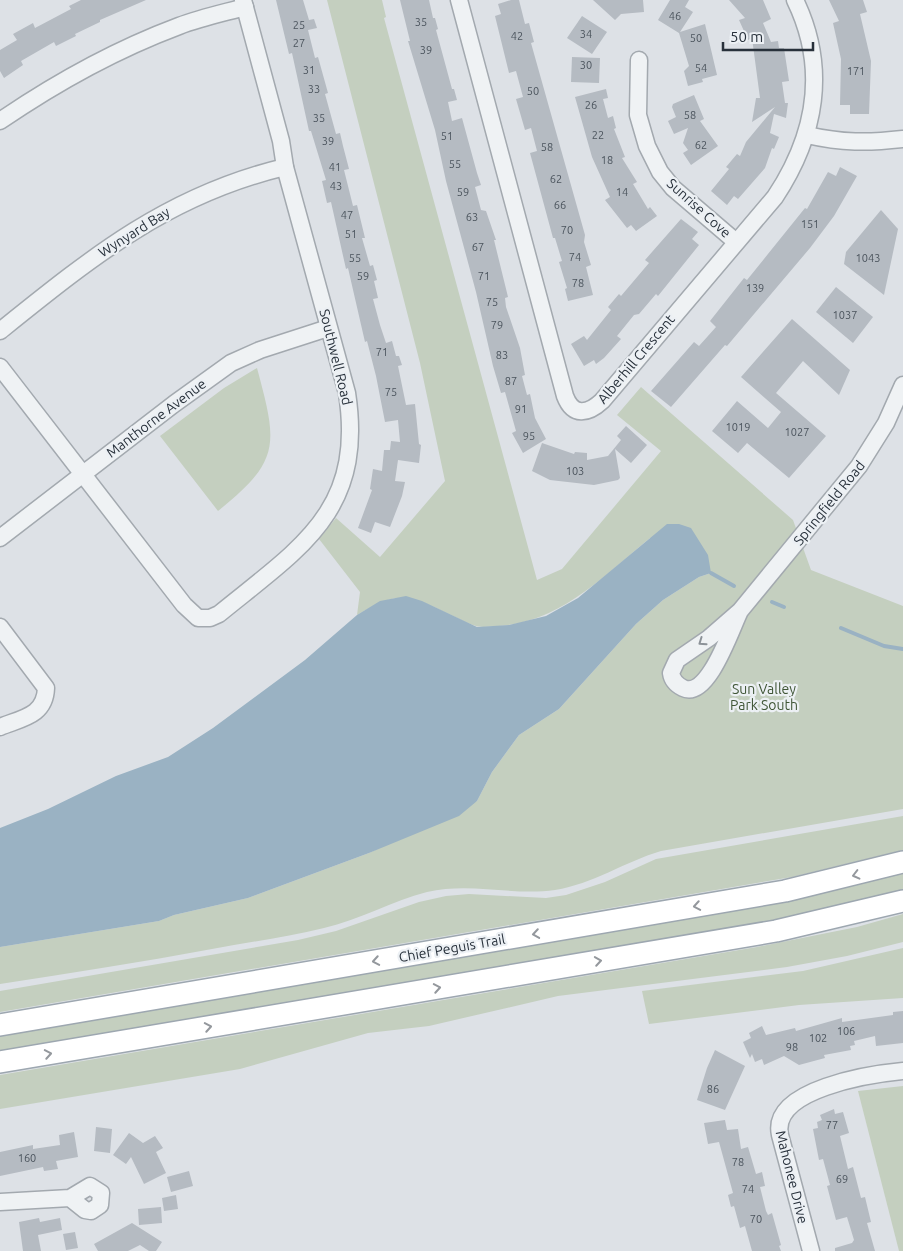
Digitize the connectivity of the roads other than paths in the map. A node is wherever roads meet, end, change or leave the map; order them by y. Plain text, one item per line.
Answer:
1 (459, 0) edge
2 (795, 0) edge
3 (244, 3) edge
4 (639, 60) dead end
5 (0, 121) edge
6 (807, 135) junction
7 (903, 139) edge
8 (285, 167) junction
9 (736, 241) junction
10 (328, 328) junction
11 (0, 331) edge
12 (0, 368) edge
13 (903, 385) edge
14 (83, 474) junction
15 (0, 538) edge
16 (740, 612) junction
17 (0, 627) edge
18 (0, 727) edge
19 (903, 862) edge
20 (903, 901) edge
21 (0, 1025) edge
22 (0, 1062) edge
23 (903, 1071) edge
24 (70, 1198) dead end
25 (0, 1202) edge
26 (811, 1251) edge

1 - 9 street, Alberhill Crescent
2 - 6 street, Alberhill Crescent
3 - 5 street
3 - 8 street, Southwell Road
4 - 9 street, Sunrise Cove
6 - 7 street
6 - 9 street, Alberhill Crescent
8 - 10 street, Southwell Road
8 - 11 street, Wynyard Bay
10 - 14 street, Manthorne Avenue
10 - 14 street, Southwell Road
12 - 14 street
13 - 16 street, Springfield Road
14 - 15 street, Manthorne Avenue
16 -> 16 street, Springfield Road
17 - 18 street
19 -> 21 main road, Chief Peguis Trail
22 -> 20 main road
23 - 26 street, Mahonee Drive
24 - 25 street

